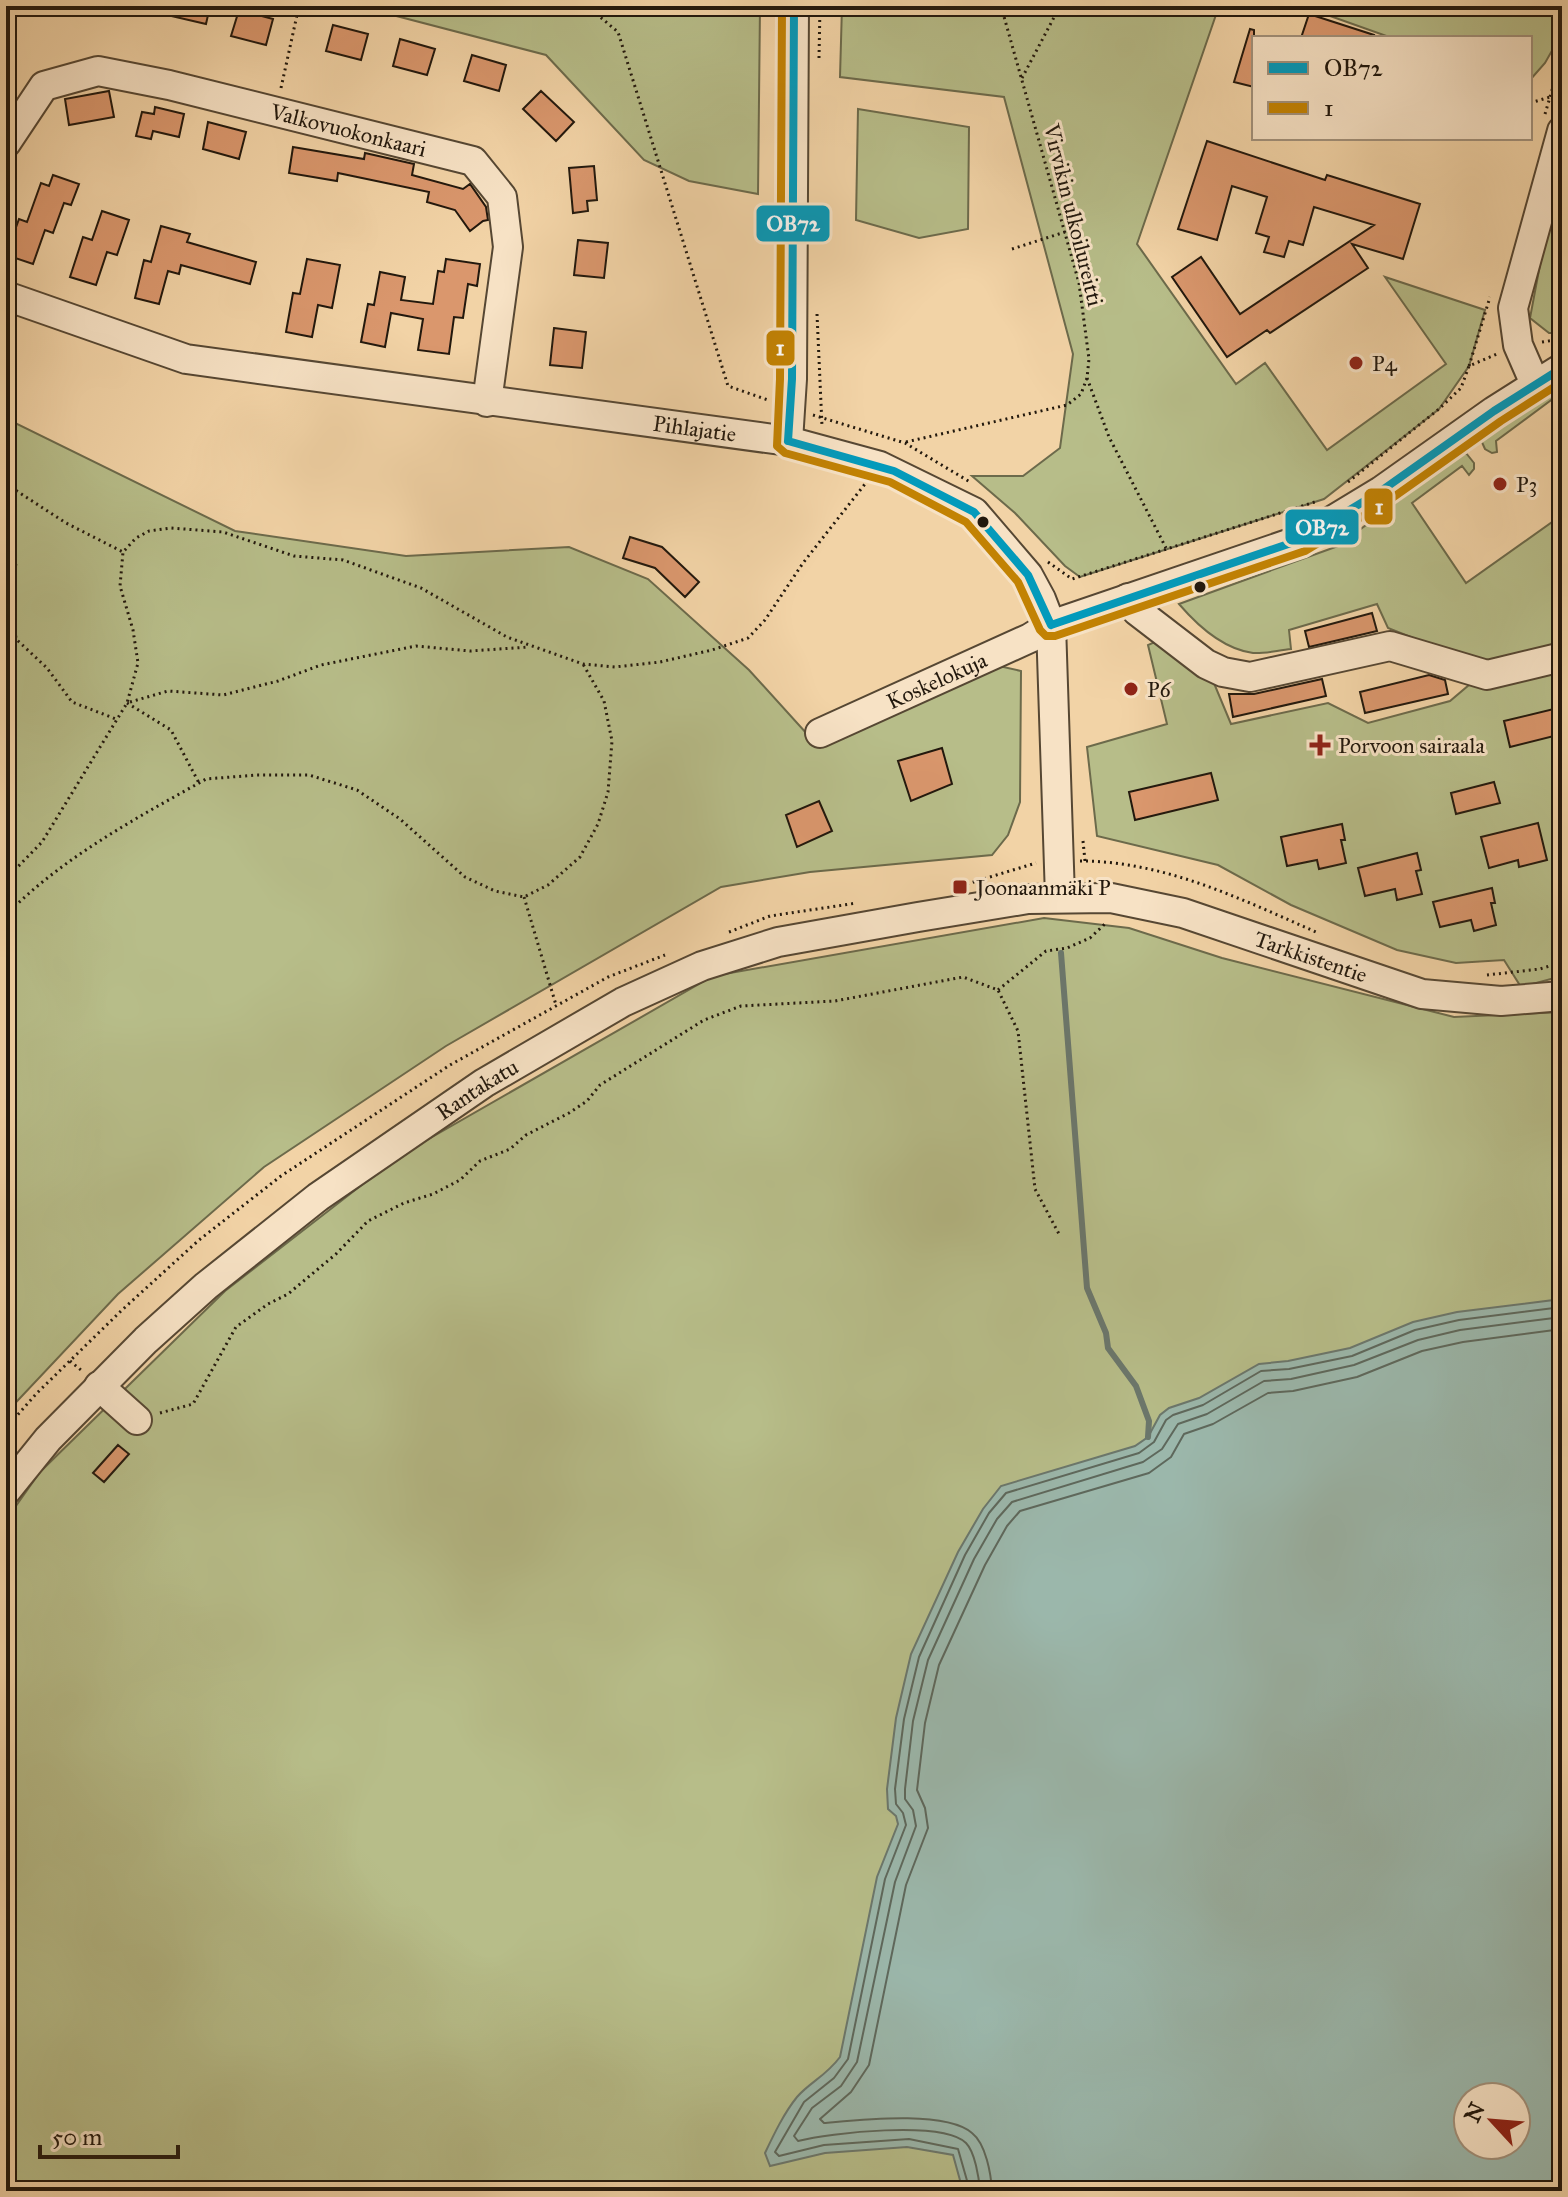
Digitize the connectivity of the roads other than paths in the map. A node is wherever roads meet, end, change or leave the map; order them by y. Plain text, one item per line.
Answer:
1 (794, 6) edge
2 (1562, 131) edge
3 (6, 143) edge
4 (6, 296) edge
5 (1562, 368) edge
6 (1535, 384) junction
7 (487, 402) junction
8 (788, 441) junction
9 (1128, 598) junction
10 (1051, 625) junction
11 (1562, 657) edge
12 (820, 733) dead end
13 (1060, 897) junction
14 (1562, 996) edge
15 (99, 1386) junction
16 (137, 1420) road end
17 (6, 1491) edge

1 - 8 street
2 - 6 street
3 - 7 street, Valkovuokonkaari
4 - 7 street, Pihlajatie
5 - 6 street, Koskelokuja
6 - 9 street, Koskelokuja
7 - 8 street, Pihlajatie
8 - 10 street, Pihlajatie
9 - 10 street, Koskelokuja
9 - 11 street
10 - 12 street, Koskelokuja
10 - 13 street, Pihlajatie
13 - 14 street, Tarkkistentie
13 - 15 street, Rantakatu
15 - 16 street
15 - 17 street, Rantakatu

